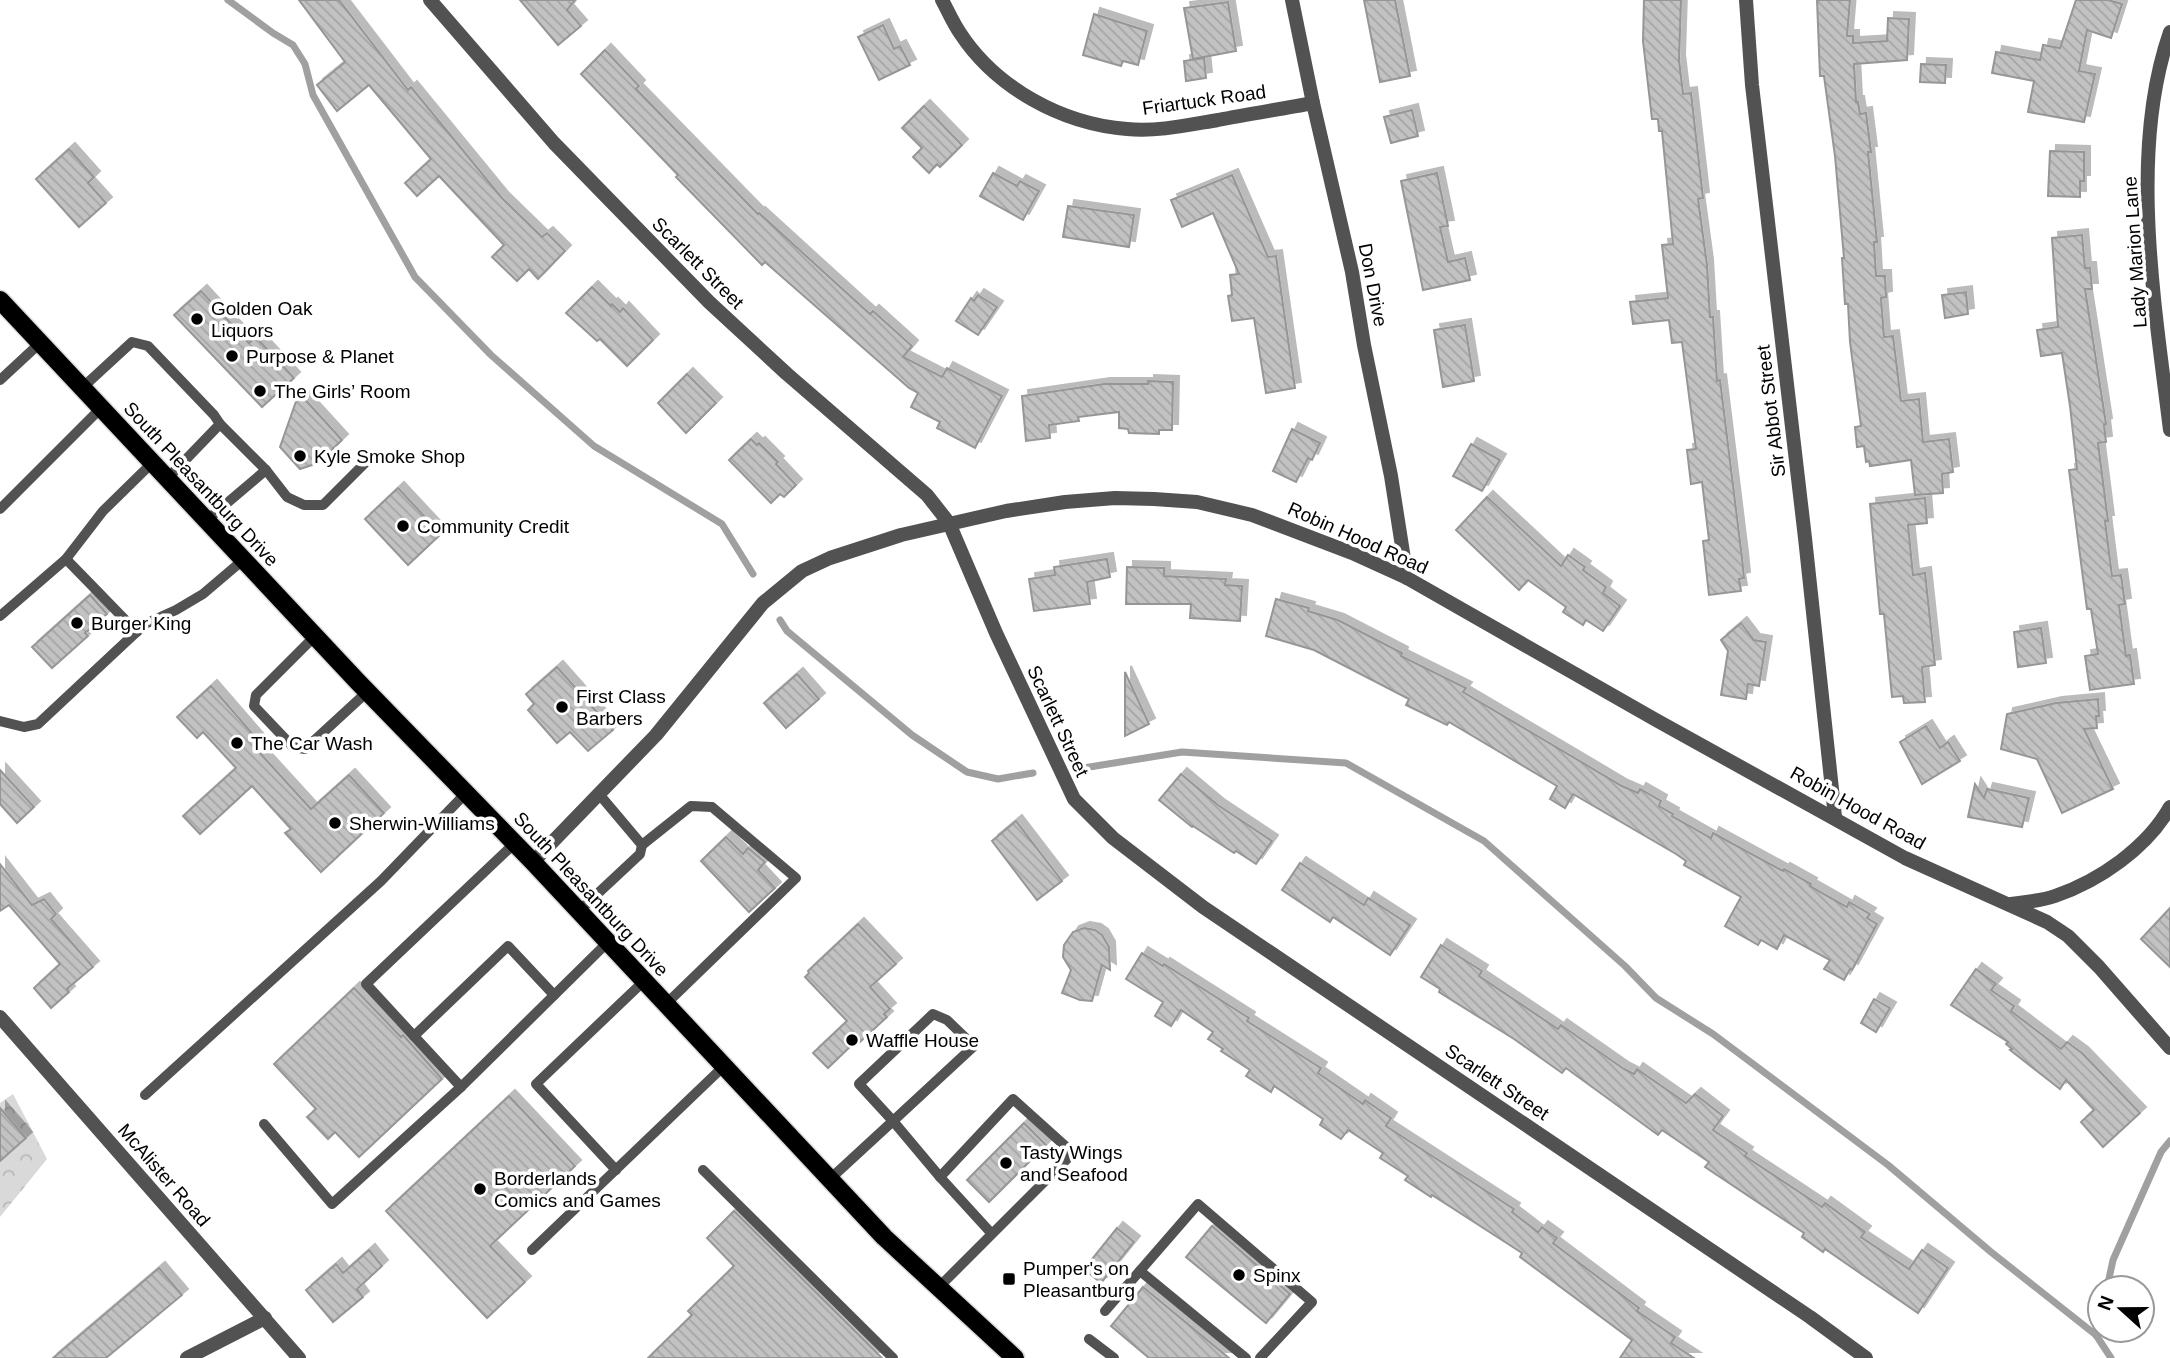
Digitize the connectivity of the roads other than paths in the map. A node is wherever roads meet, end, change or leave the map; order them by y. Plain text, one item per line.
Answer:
1 (430, 0) edge
2 (942, 0) edge
3 (1292, 0) edge
4 (1746, 0) edge
5 (2170, 32) edge
6 (1313, 103) junction
7 (0, 300) edge
8 (40, 343) junction
9 (0, 380) edge
10 (82, 388) junction
11 (101, 408) junction
12 (220, 424) junction
13 (2170, 430) edge
14 (367, 461) dead end
15 (152, 463) junction
16 (266, 470) junction
17 (167, 479) junction
18 (0, 509) edge
19 (207, 520) junction
20 (948, 523) junction
21 (66, 559) junction
22 (243, 560) junction
23 (1407, 578) junction
24 (0, 616) edge
25 (137, 632) junction
26 (315, 636) junction
27 (367, 692) junction
28 (0, 721) edge
29 (466, 793) junction
30 (599, 794) junction
31 (2170, 807) edge
32 (1835, 817) junction
33 (515, 843) junction
34 (642, 845) junction
35 (533, 862) junction
36 (2011, 904) junction
37 (579, 911) junction
38 (608, 942) junction
39 (644, 981) junction
40 (554, 995) junction
41 (666, 1004) junction
42 (0, 1017) edge
43 (414, 1036) junction
44 (2170, 1048) edge
45 (724, 1066) junction
46 (461, 1087) junction
47 (145, 1095) dead end
48 (893, 1121) junction
49 (264, 1124) dead end
50 (616, 1170) junction
51 (703, 1170) dead end
52 (940, 1177) junction
53 (830, 1179) junction
54 (992, 1234) junction
55 (532, 1250) dead end
56 (1140, 1271) junction
57 (939, 1287) junction
58 (1105, 1311) dead end
59 (265, 1318) junction
60 (1089, 1339) dead end
61 (1856, 1356) edge
62 (187, 1358) edge
63 (299, 1358) edge
64 (893, 1358) edge
65 (1015, 1358) edge
66 (1114, 1358) edge
67 (1246, 1358) edge
68 (1260, 1358) edge

1 - 20 street, Scarlett Street
2 - 6 street, Friartuck Road
3 - 6 street, Don Drive
4 - 32 street, Sir Abbot Street
5 - 13 street, Lady Marion Lane
6 - 23 street, Don Drive
7 - 8 main road, South Pleasantburg Drive
8 - 9 lane
8 - 10 main road, South Pleasantburg Drive
10 - 11 main road, South Pleasantburg Drive
10 - 12 lane
11 - 15 main road, South Pleasantburg Drive
11 - 18 lane
12 - 16 lane
12 - 17 lane
14 - 16 lane
15 - 17 main road, South Pleasantburg Drive
15 - 21 lane
16 - 19 lane
17 - 19 main road, South Pleasantburg Drive
19 - 22 main road, South Pleasantburg Drive
20 - 23 street, Robin Hood Road
20 - 30 street, Robin Hood Road
20 - 61 street, Scarlett Street
21 - 24 lane
21 - 25 lane
22 - 25 lane
22 - 26 main road, South Pleasantburg Drive
23 - 32 street, Robin Hood Road
25 - 28 lane
26 - 27 main road, South Pleasantburg Drive
26 - 27 lane
27 - 29 main road, South Pleasantburg Drive
29 - 33 main road, South Pleasantburg Drive
29 - 47 lane
30 - 34 lane
30 - 35 street, Robin Hood Road
31 - 36 street
32 - 36 street, Robin Hood Road
33 - 35 main road, South Pleasantburg Drive
33 - 43 lane
34 - 37 lane
34 - 41 lane
35 - 37 main road, South Pleasantburg Drive
36 - 44 street, Robin Hood Road
37 - 38 main road, South Pleasantburg Drive
38 - 39 main road, South Pleasantburg Drive
38 - 40 lane
39 - 41 main road, South Pleasantburg Drive
39 - 50 lane
40 - 43 lane
40 - 46 lane
41 - 45 main road, South Pleasantburg Drive
42 - 59 street, McAlister Road
43 - 46 lane
45 - 50 lane
45 - 53 main road, South Pleasantburg Drive
46 - 49 lane
48 - 48 lane
48 - 52 lane
48 - 53 lane
50 - 55 lane
51 - 64 lane
52 - 54 lane
52 - 54 lane
53 - 57 main road, South Pleasantburg Drive
54 - 57 lane
56 - 58 lane
56 - 67 lane
56 - 68 lane
57 - 65 main road, South Pleasantburg Drive
59 - 62 street
59 - 63 street, McAlister Road
60 - 66 lane

